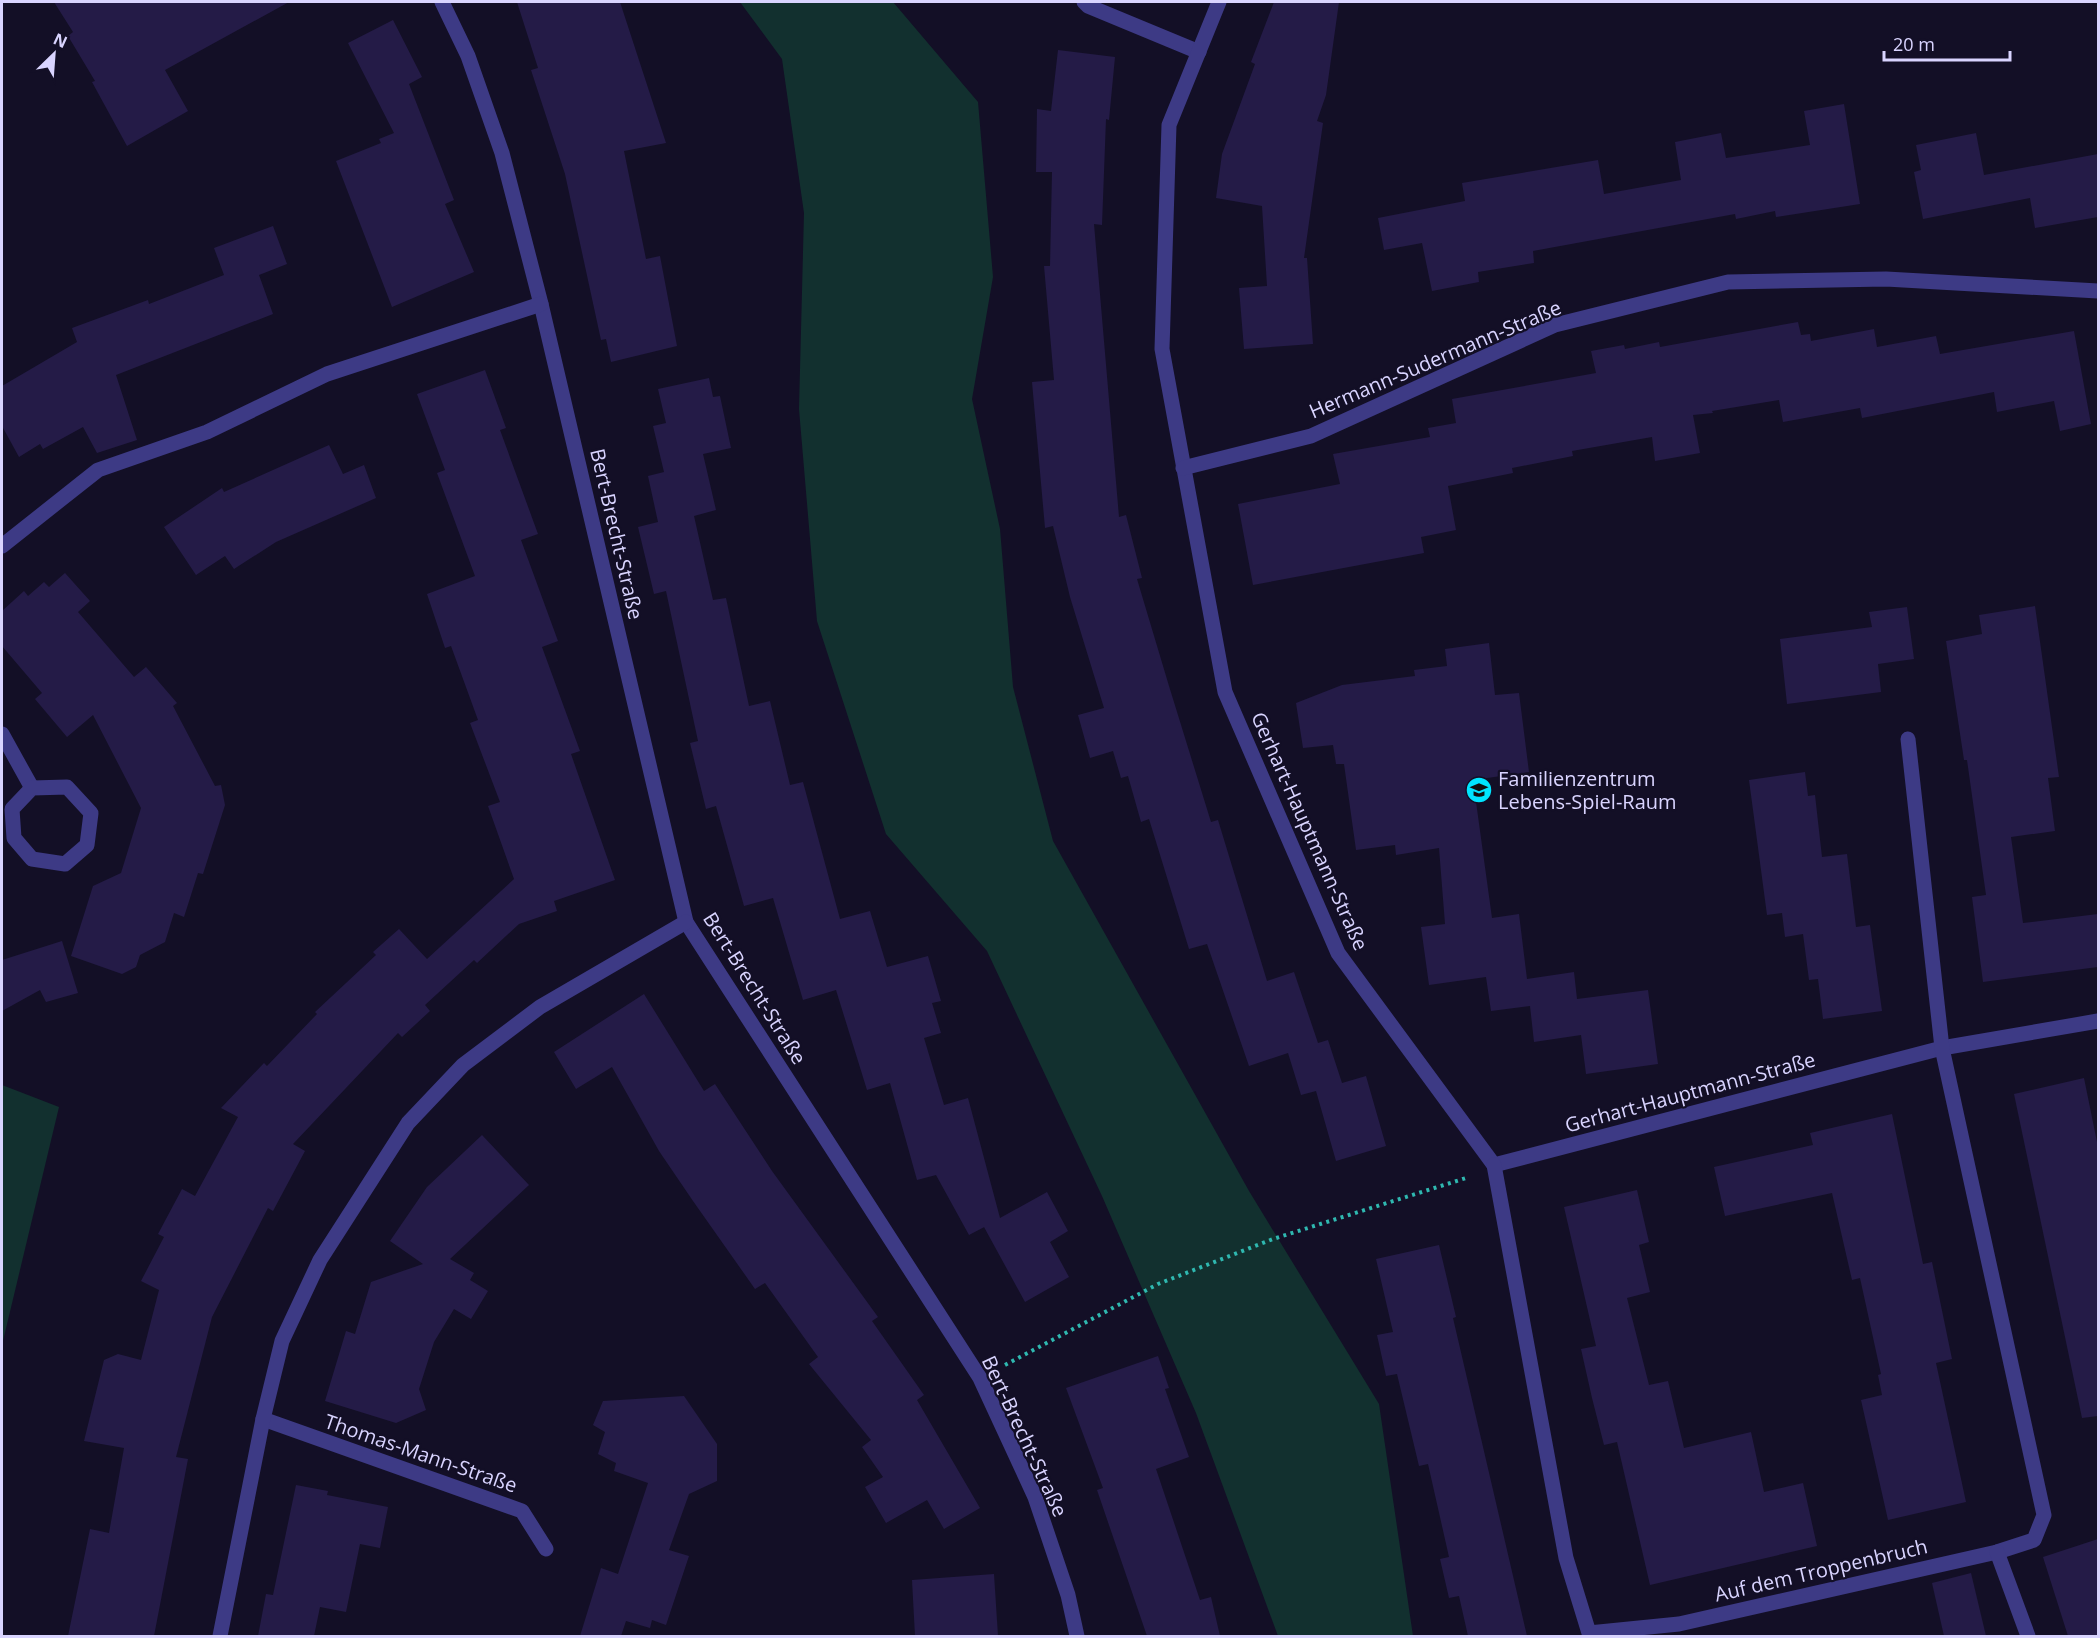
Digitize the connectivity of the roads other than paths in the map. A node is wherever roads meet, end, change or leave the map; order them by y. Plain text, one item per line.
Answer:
1 (442, 2) edge
2 (1084, 2) edge
3 (1219, 2) edge
4 (1199, 52) junction
5 (2098, 291) edge
6 (541, 304) junction
7 (1183, 468) junction
8 (2, 546) edge
9 (2, 734) edge
10 (1908, 739) dead end
11 (32, 788) junction
12 (686, 922) junction
13 (2098, 1021) edge
14 (1942, 1048) junction
15 (1494, 1165) junction
16 (263, 1419) junction
17 (546, 1549) dead end
18 (1996, 1552) junction
19 (220, 1636) edge
20 (1077, 1636) edge
21 (2028, 1636) edge

1 - 6 street, Bert-Brecht-Straße
2 - 4 street
3 - 4 street, Gerhart-Hauptmann-Straße
4 - 7 street, Gerhart-Hauptmann-Straße
5 - 7 street, Hermann-Sudermann-Straße
6 - 8 street
6 - 12 street, Bert-Brecht-Straße
7 - 15 street, Gerhart-Hauptmann-Straße
9 - 11 street
10 - 14 street
11 - 11 street
12 - 16 street
12 - 20 street, Bert-Brecht-Straße
13 - 14 street, Gerhart-Hauptmann-Straße
14 - 15 street, Gerhart-Hauptmann-Straße
14 - 18 street, Auf dem Troppenbruch
15 - 18 street, Auf dem Troppenbruch
16 - 17 street, Thomas-Mann-Straße
16 - 19 street
18 - 21 street

